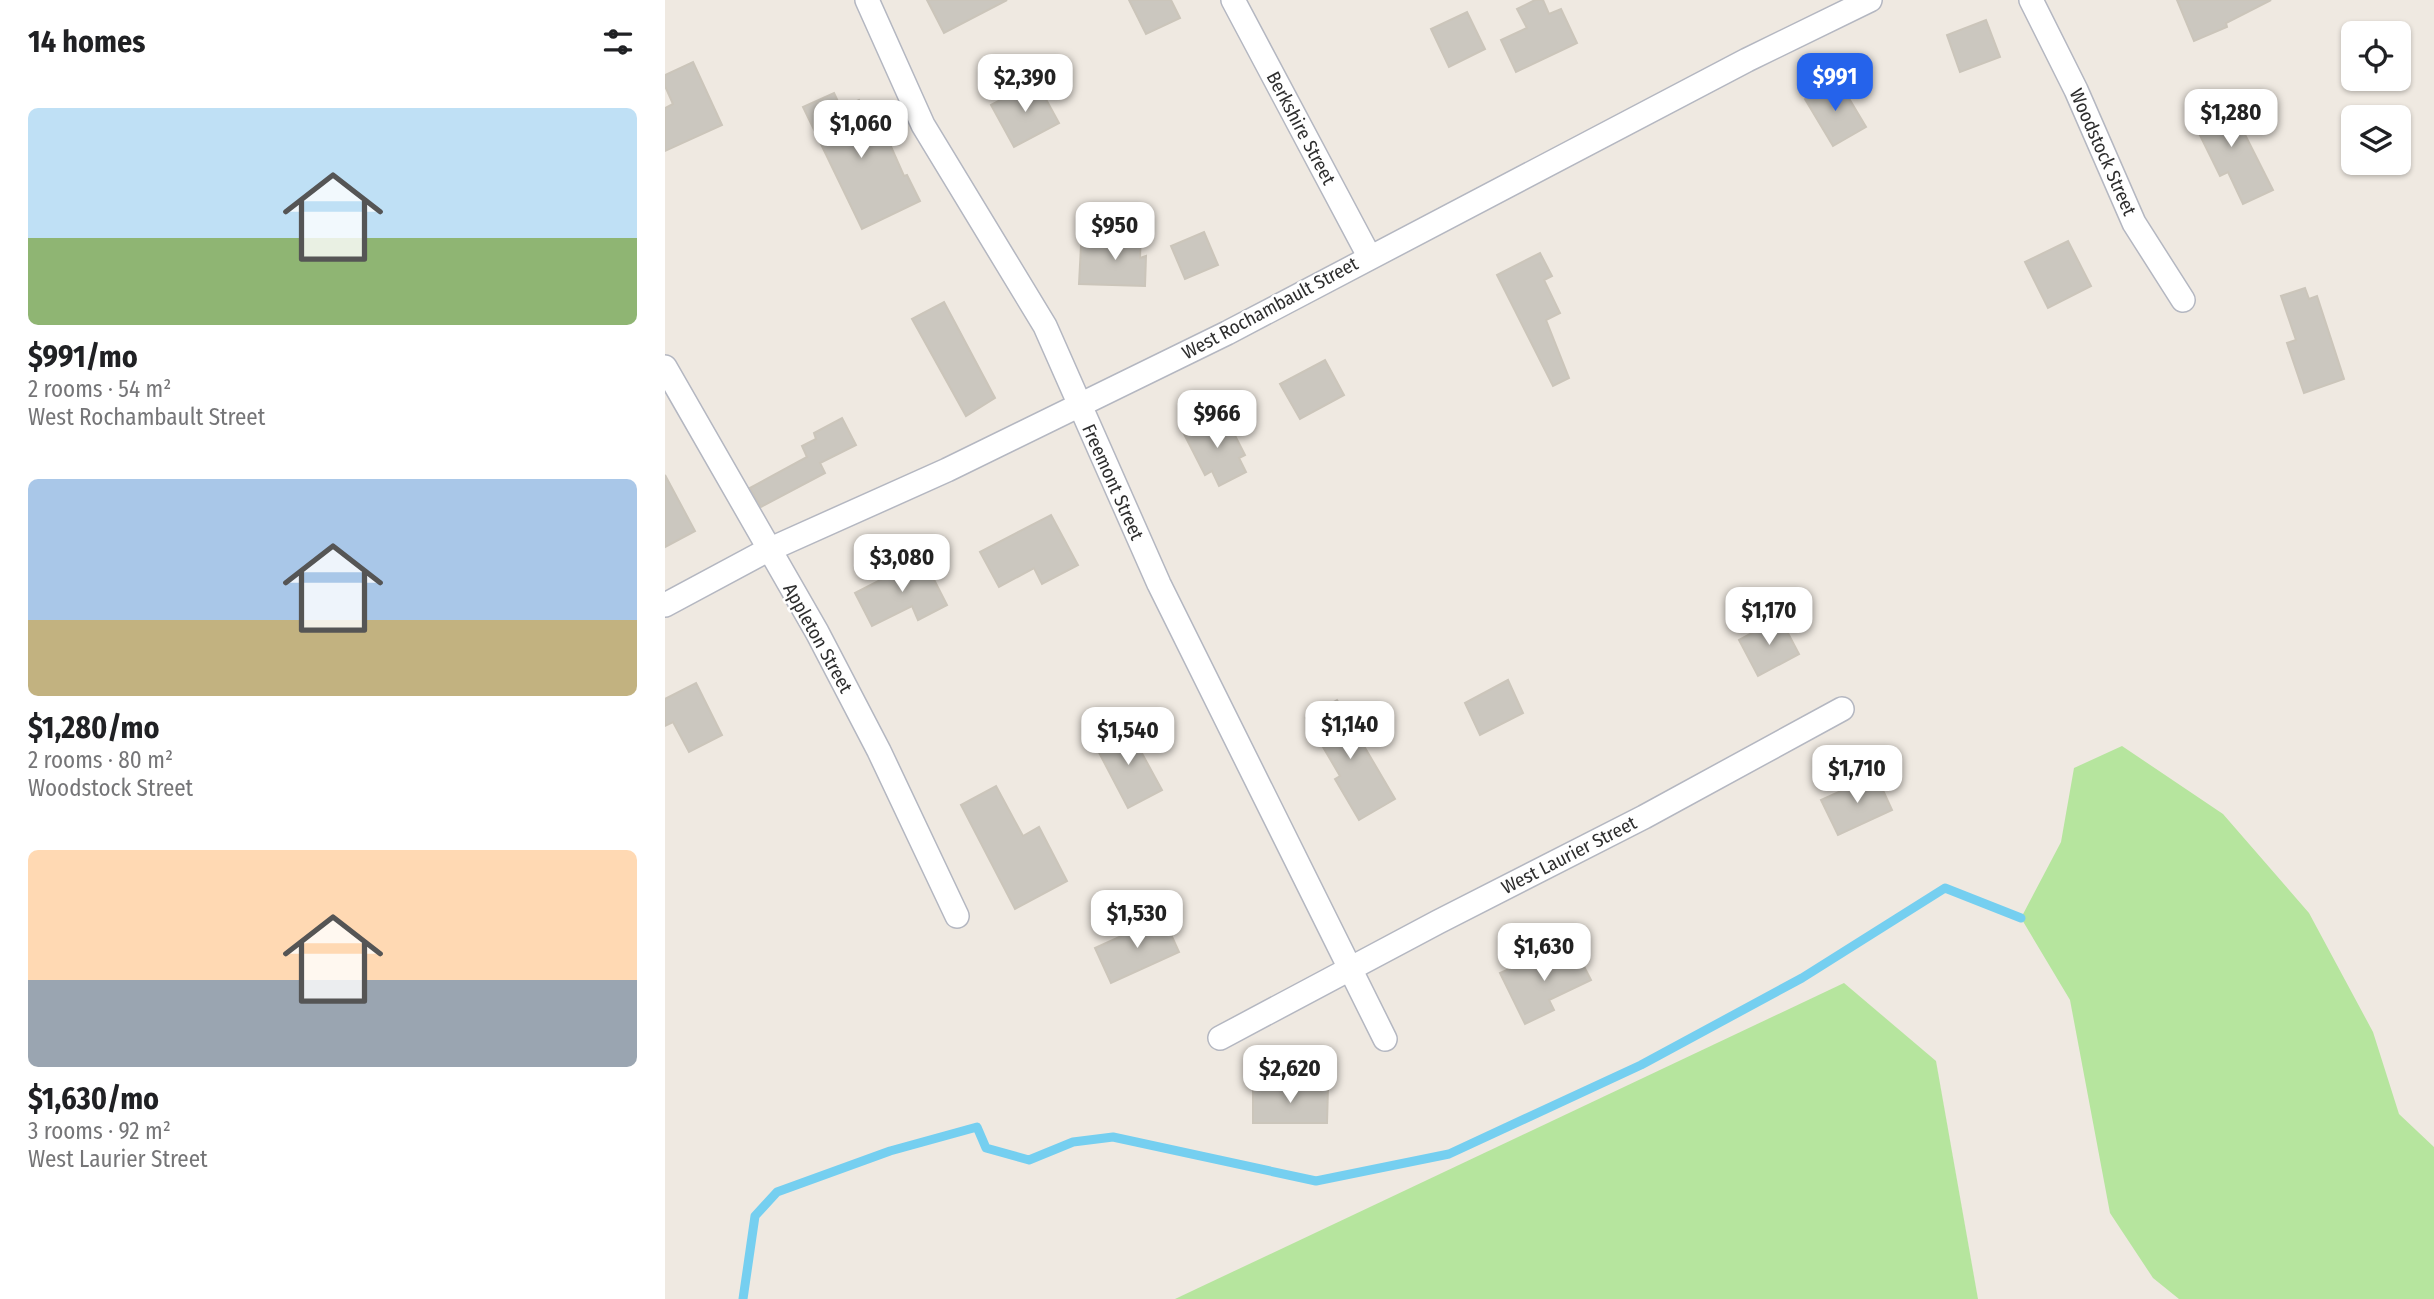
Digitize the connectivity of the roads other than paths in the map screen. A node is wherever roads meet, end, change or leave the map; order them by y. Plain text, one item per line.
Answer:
1 (867, 0) edge
2 (1233, 0) edge
3 (1870, 0) edge
4 (2031, 0) edge
5 (1369, 256) junction
6 (2183, 300) dead end
7 (665, 368) edge
8 (1078, 405) junction
9 (768, 550) junction
10 (665, 605) edge
11 (1842, 709) dead end
12 (957, 916) dead end
13 (1352, 970) junction
14 (1220, 1038) dead end
15 (1385, 1039) dead end

1 - 8 street, Freemont Street
2 - 5 street, Berkshire Street
3 - 5 street, West Rochambault Street
4 - 6 street, Woodstock Street
5 - 8 street, West Rochambault Street
7 - 9 street, Appleton Street
8 - 9 street, West Rochambault Street
8 - 13 street, Freemont Street
9 - 10 street, West Rochambault Street
9 - 12 street, Appleton Street
11 - 13 street, West Laurier Street
13 - 14 street, West Laurier Street
13 - 15 street, Freemont Street

